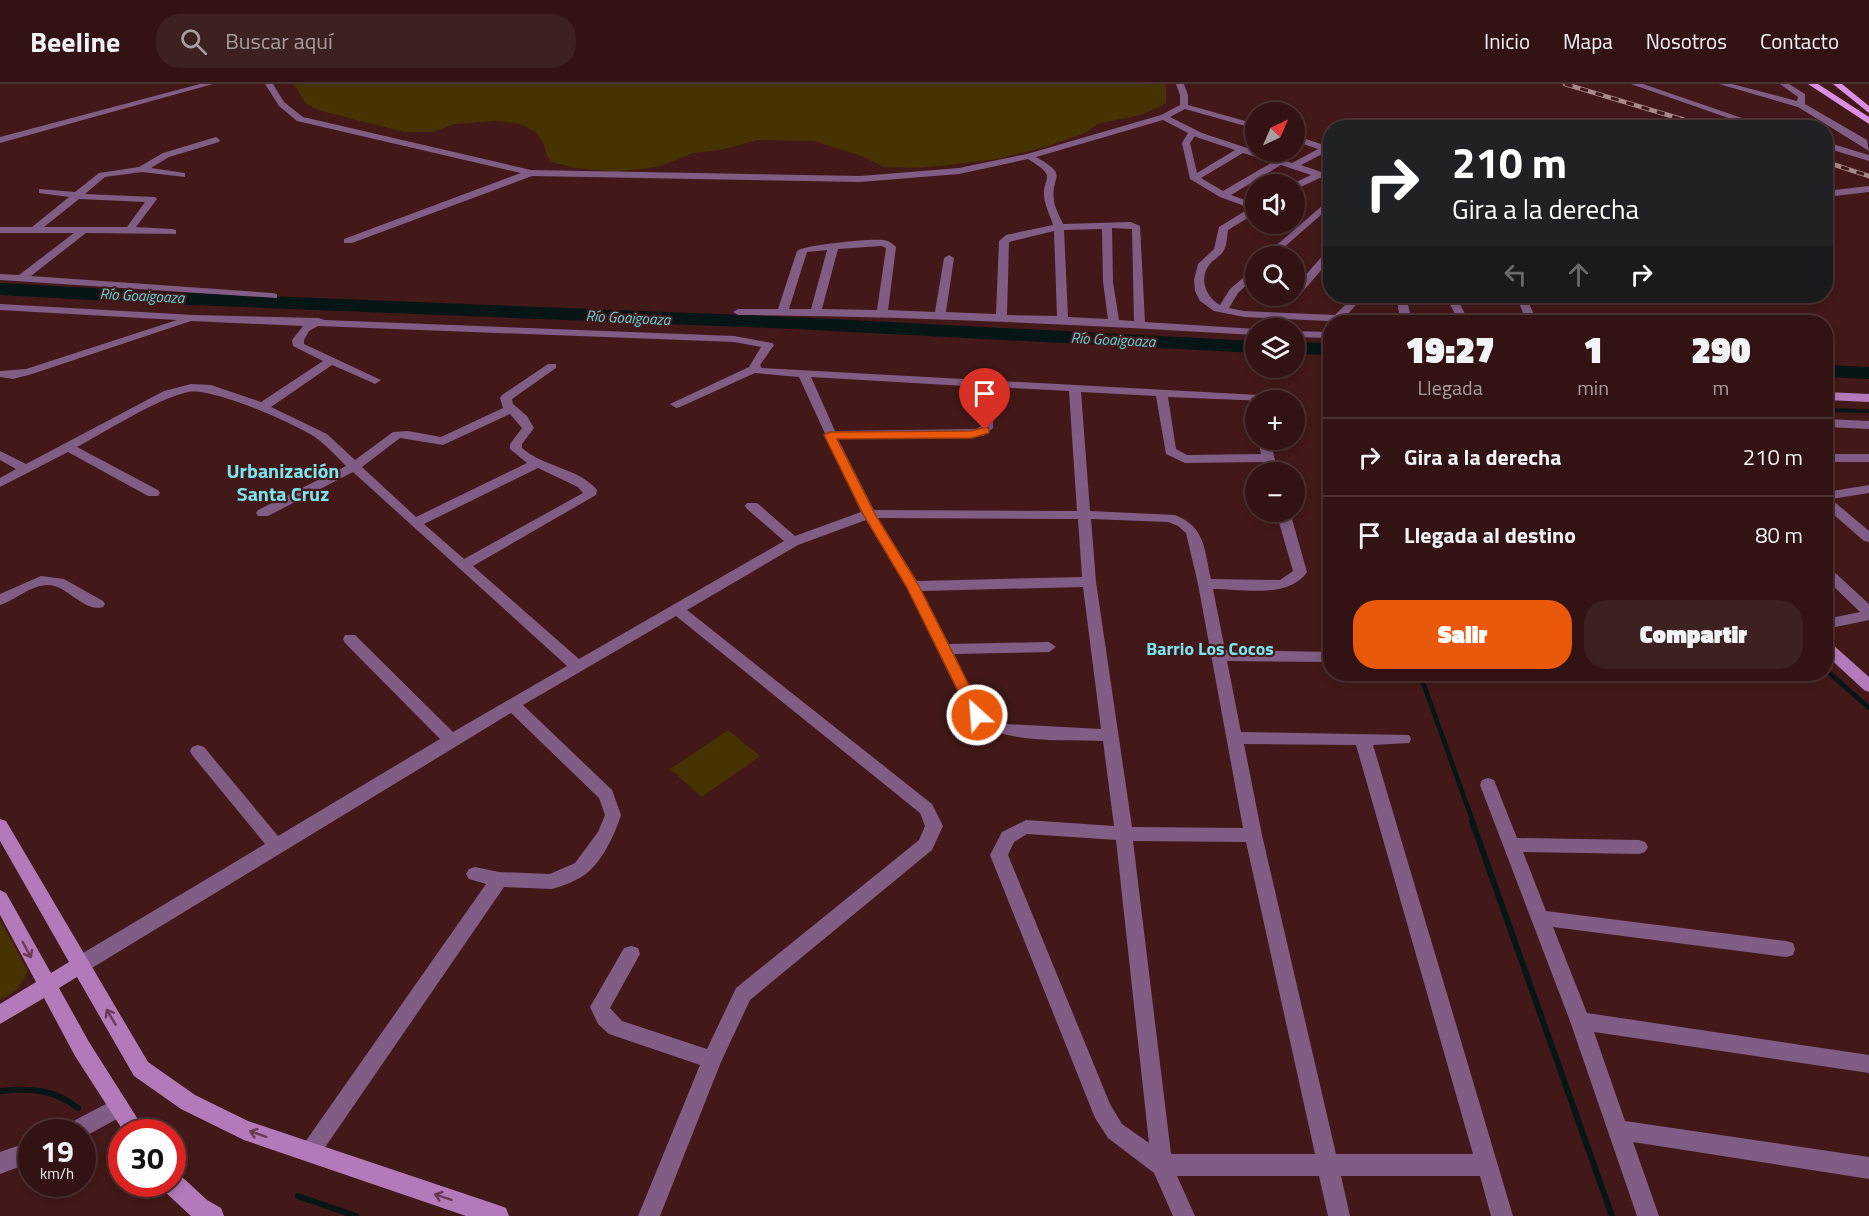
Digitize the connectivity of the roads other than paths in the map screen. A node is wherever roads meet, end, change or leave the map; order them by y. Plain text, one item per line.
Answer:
1 (210, 84) edge
2 (269, 84) edge
3 (1180, 84) edge
4 (1635, 84) edge
5 (1723, 84) edge
6 (1784, 84) edge
7 (1812, 84) edge
8 (1823, 84) edge
9 (1837, 84) edge
10 (1847, 84) edge
11 (1801, 105) junction
12 (1184, 106) junction
13 (1869, 109) edge
14 (1164, 117) junction
15 (1743, 120) edge
16 (1827, 120) edge
17 (1869, 121) edge
18 (1245, 124) edge
19 (1833, 124) edge
20 (1192, 133) junction
21 (0, 140) edge
22 (216, 140) dead end
23 (1305, 142) edge
24 (1323, 147) edge
25 (1833, 147) edge
26 (1869, 148) edge
27 (1244, 149) joint
28 (1323, 151) edge
29 (1029, 156) junction
30 (1869, 158) edge
31 (1279, 162) edge
32 (1284, 162) edge
33 (1293, 165) junction
34 (142, 169) junction
35 (531, 173) junction
36 (1320, 174) junction
37 (182, 175) dead end
38 (1323, 175) edge
39 (1194, 178) junction
40 (1305, 182) edge
41 (1869, 189) edge
42 (42, 191) dead end
43 (1833, 193) edge
44 (1223, 195) junction
45 (78, 196) junction
46 (1245, 204) edge
47 (1323, 208) edge
48 (1245, 215) edge
49 (1107, 225) junction
50 (1059, 227) junction
51 (130, 229) junction
52 (0, 230) edge
53 (34, 231) junction
54 (82, 232) junction
55 (171, 232) dead end
56 (348, 241) dead end
57 (834, 245) junction
58 (1280, 246) edge
59 (949, 258) dead end
60 (1323, 262) edge
61 (0, 277) edge
62 (22, 278) junction
63 (1245, 280) edge
64 (1305, 282) edge
65 (273, 296) dead end
66 (1352, 303) edge
67 (1287, 306) edge
68 (0, 308) edge
69 (1222, 310) junction
70 (738, 312) dead end
71 (783, 312) junction
72 (816, 312) junction
73 (882, 313) junction
74 (1281, 315) junction
75 (1341, 315) edge
76 (940, 316) junction
77 (1323, 317) edge
78 (194, 318) junction
79 (1001, 318) junction
80 (1063, 320) junction
81 (319, 321) junction
82 (1114, 324) junction
83 (1140, 325) junction
84 (1245, 331) edge
85 (1305, 334) edge
86 (1323, 335) edge
87 (332, 360) junction
88 (552, 366) dead end
89 (755, 369) junction
90 (803, 373) junction
91 (0, 374) edge
92 (375, 380) dead end
93 (988, 383) junction
94 (1075, 390) junction
95 (1162, 394) junction
96 (1833, 396) edge
97 (1869, 398) edge
98 (1245, 400) edge
99 (676, 404) dead end
100 (262, 407) junction
101 (511, 409) junction
102 (1833, 423) edge
103 (1869, 425) edge
104 (830, 435) junction
105 (68, 447) junction
106 (1266, 450) edge
107 (0, 455) edge
108 (1268, 458) junction
109 (1833, 458) edge
110 (1869, 458) edge
111 (1269, 462) edge
112 (538, 463) junction
113 (355, 465) junction
114 (25, 469) junction
115 (0, 483) edge
116 (1869, 489) edge
117 (153, 493) dead end
118 (1833, 495) edge
119 (752, 506) dead end
120 (1833, 508) edge
121 (263, 513) dead end
122 (869, 514) junction
123 (1084, 515) junction
124 (1286, 522) edge
125 (415, 523) junction
126 (1869, 538) edge
127 (793, 542) junction
128 (464, 565) junction
129 (1833, 579) edge
130 (1089, 582) junction
131 (1205, 584) junction
132 (913, 586) junction
133 (0, 600) edge
134 (98, 604) dead end
135 (678, 610) junction
136 (1869, 614) edge
137 (1833, 622) edge
138 (350, 639) dead end
139 (1049, 647) dead end
140 (944, 649) junction
141 (1833, 653) edge
142 (1217, 654) junction
143 (1323, 657) edge
144 (577, 666) junction
145 (1869, 686) edge
146 (513, 704) junction
147 (1109, 735) junction
148 (1234, 738) junction
149 (1403, 739) dead end
150 (451, 740) junction
151 (1363, 740) junction
152 (198, 751) dead end
153 (1488, 785) dead end
154 (0, 826) edge
155 (1124, 834) junction
156 (1253, 835) junction
157 (1512, 845) junction
158 (277, 847) junction
159 (1640, 847) dead end
160 (476, 874) dead end
161 (499, 879) junction
162 (0, 898) edge
163 (1541, 918) junction
164 (1786, 949) dead end
165 (631, 954) dead end
166 (80, 965) junction
167 (47, 987) junction
168 (0, 1015) edge
169 (1580, 1021) junction
170 (712, 1060) junction
171 (1869, 1064) edge
172 (119, 1107) junction
173 (127, 1119) edge
174 (96, 1120) edge
175 (1618, 1130) junction
176 (310, 1152) junction
177 (18, 1156) edge
178 (0, 1163) edge
179 (1162, 1165) junction
180 (1488, 1165) junction
181 (1328, 1166) junction
182 (1869, 1168) edge
183 (186, 1196) edge
184 (213, 1216) edge
185 (498, 1216) edge
186 (649, 1216) edge
187 (1184, 1216) edge
188 (1339, 1216) edge
189 (1502, 1216) edge
190 (1648, 1216) edge

1 - 21 street
2 - 35 street
3 - 12 street
4 - 15 street
5 - 11 street
6 - 11 street
7 - 17 main road
8 - 17 main road
9 - 13 main road
10 - 13 main road
11 - 16 street
12 - 14 street
12 - 18 street
14 - 20 street
14 - 29 street
19 - 26 street
20 - 27 street
20 - 39 street
22 - 34 street
23 - 24 street
25 - 30 street
27 - 39 street
28 - 33 street
29 - 35 street
29 - 50 street
31 - 44 street
32 - 33 street
33 - 36 street
34 - 37 street
34 - 45 street
35 - 56 street
36 - 38 street
36 - 40 street
39 - 44 street
41 - 43 street
42 - 45 street
44 - 46 street
45 - 51 street
45 - 53 street
47 - 58 street
48 - 69 street
49 - 50 street
49 - 82 street
49 - 83 street
50 - 79 street
50 - 80 street
51 - 54 street
51 - 55 street
52 - 53 street
53 - 54 street
54 - 62 street
57 - 71 street
57 - 72 street
57 - 73 street
59 - 76 street
60 - 64 street
61 - 62 street
62 - 65 street
63 - 69 street
66 - 75 street
67 - 74 street
68 - 78 street
69 - 74 street
70 - 71 street
71 - 72 street
72 - 73 street
73 - 76 street
74 - 77 street
76 - 79 street
78 - 81 street
78 - 91 street
79 - 80 street
80 - 82 street
81 - 87 street
81 - 89 street
82 - 83 street
83 - 84 street
85 - 86 street
87 - 92 street
87 - 100 street
88 - 101 street
89 - 90 street
89 - 99 street
90 - 93 street
90 - 104 street
93 - 94 street
93 - 104 street
94 - 95 street
94 - 123 street
95 - 98 street
95 - 108 street
96 - 97 main road
100 - 105 street
100 - 113 street
101 - 112 street
101 - 113 street
102 - 103 street
104 - 122 street
105 - 114 street
105 - 117 street
106 - 108 street
107 - 114 street
108 - 111 street
109 - 110 street
112 - 125 street
112 - 128 street
113 - 121 street
113 - 125 street
114 - 115 street
116 - 118 street
119 - 127 street
120 - 126 street
122 - 123 street
122 - 127 street
122 - 132 street
123 - 130 street
123 - 131 street
124 - 131 street
125 - 128 street
127 - 135 street
128 - 144 street
129 - 136 street
130 - 132 street
130 - 147 street
131 - 142 street
132 - 140 street
133 - 134 street
135 - 144 street
135 - 170 street
136 - 137 street
138 - 150 street
139 - 140 street
140 - 147 street
141 - 145 main road
142 - 143 street
142 - 148 street
144 - 146 street
146 - 150 street
146 - 161 street
147 - 155 street
148 - 151 street
148 - 156 street
149 - 151 street
150 - 158 street
151 - 180 street
152 - 158 street
153 - 157 street
154 - 166 main road
155 - 156 street
155 - 179 street
155 - 179 street
156 - 181 street
157 - 159 street
157 - 163 street
158 - 166 street
160 - 161 street
161 - 176 street
162 -> 167 main road
163 - 164 street
163 - 169 street
165 - 170 street
166 - 167 main road
176 -> 166 main road
167 - 168 main road
167 - 172 main road
169 - 171 street
169 - 175 street
170 - 186 street
172 - 173 main road
172 - 174 street
175 - 182 street
175 - 190 street
185 -> 176 main road
177 - 178 street
179 - 181 street
179 - 187 street
180 - 181 street
180 - 189 street
181 - 188 street
183 - 184 main road

